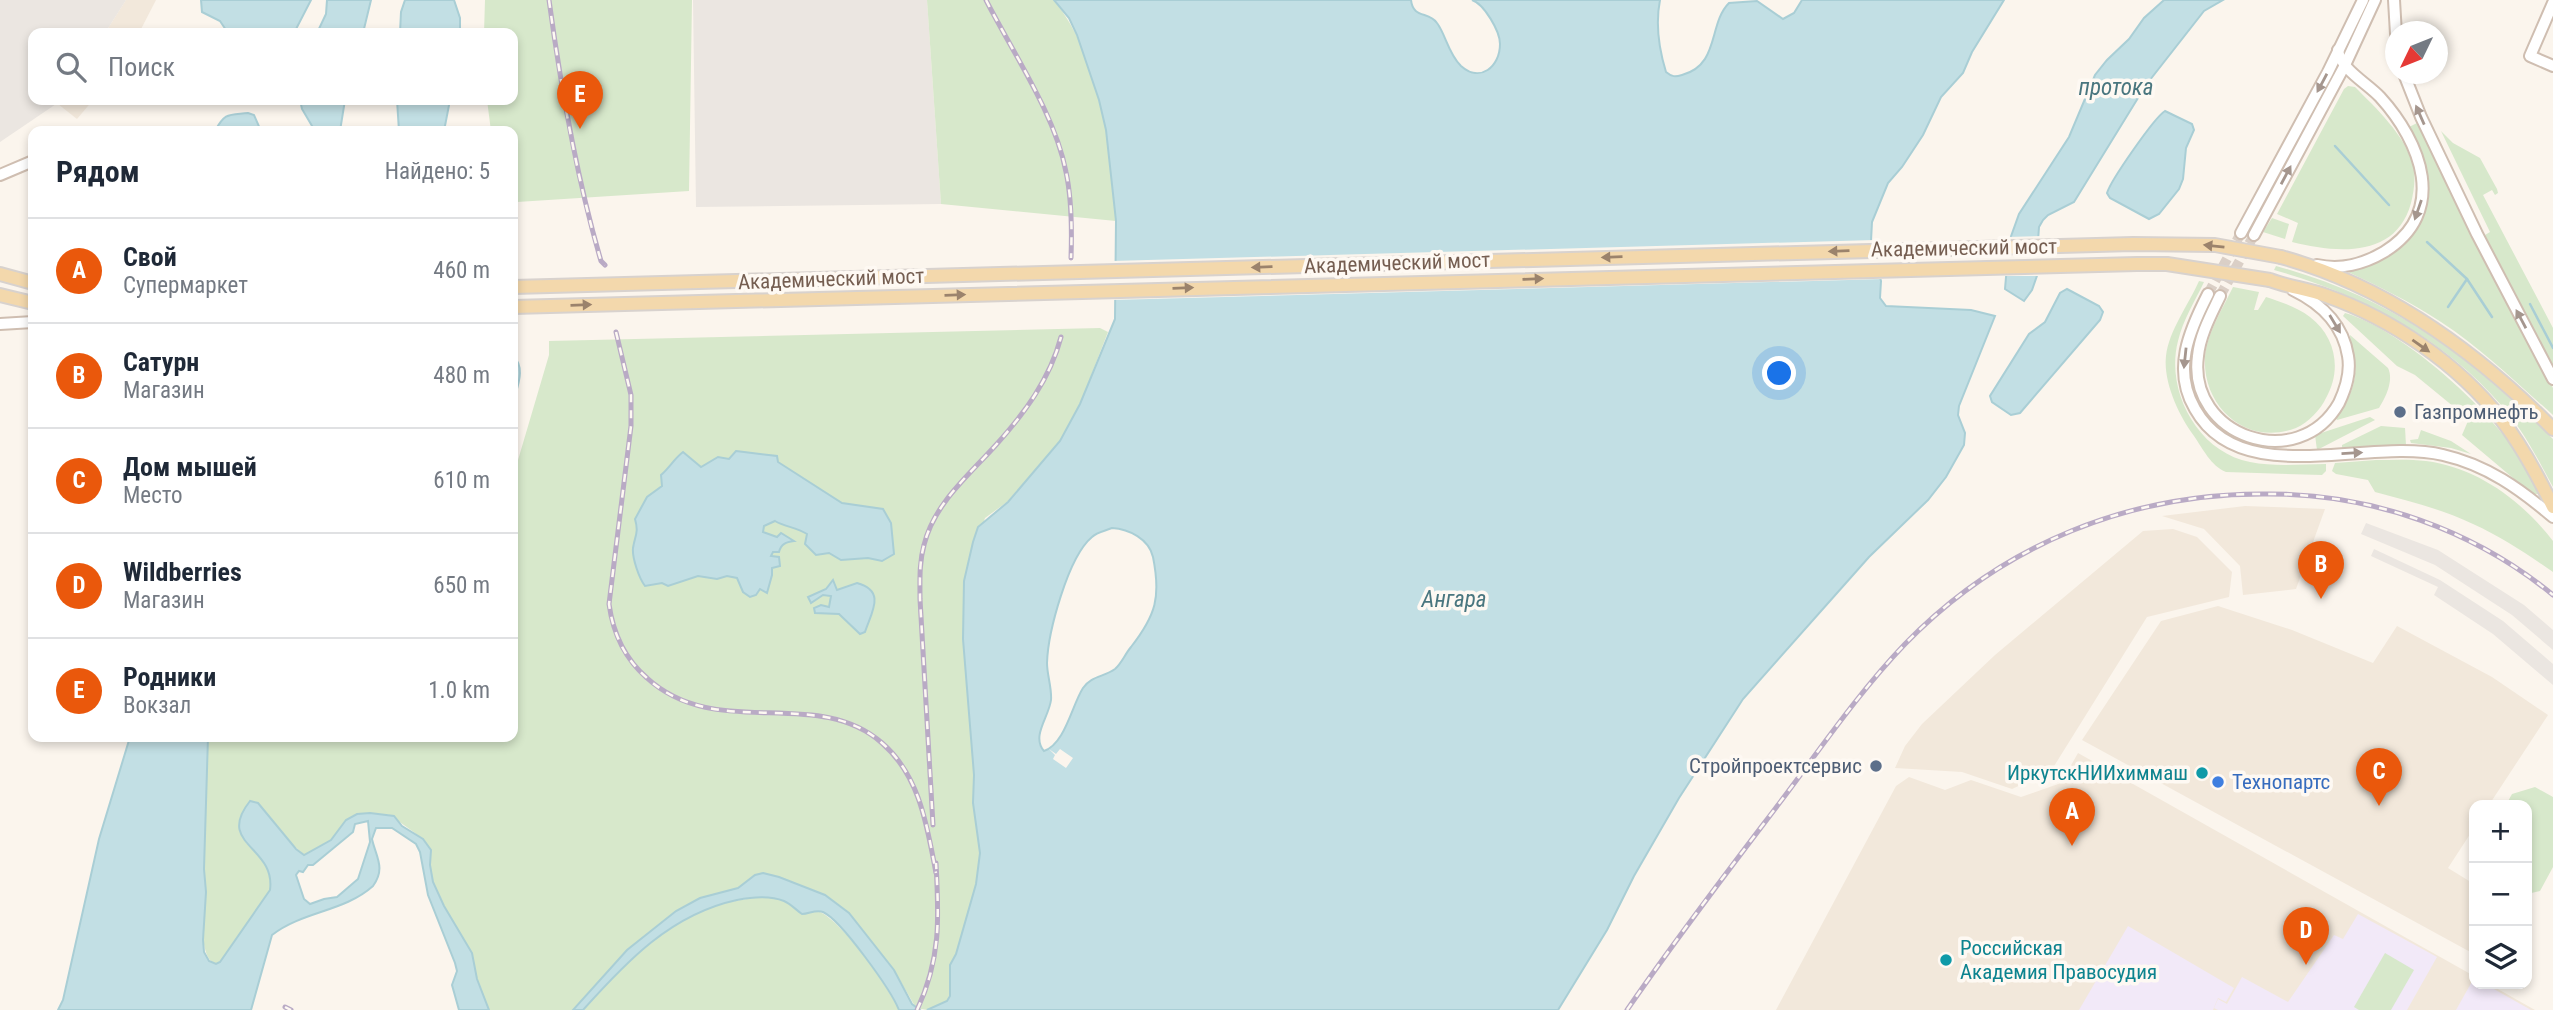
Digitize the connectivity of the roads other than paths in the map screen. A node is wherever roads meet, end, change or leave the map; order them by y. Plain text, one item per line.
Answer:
1 (2363, 0) edge
2 (2375, 0) edge
3 (2394, 0) edge
4 (2553, 3) edge
5 (2395, 21) edge
6 (2338, 50) junction
7 (2345, 65) junction
8 (2553, 66) edge
9 (2339, 77) junction
10 (2408, 84) edge
11 (2368, 85) junction
12 (28, 164) edge
13 (0, 175) edge
14 (2241, 233) tunnel mouth
15 (2254, 235) tunnel mouth
16 (2294, 261) junction
17 (0, 274) edge
18 (28, 282) edge
19 (2275, 282) junction
20 (518, 288) edge
21 (2208, 294) tunnel mouth
22 (0, 295) edge
23 (2220, 296) tunnel mouth
24 (28, 302) edge
25 (518, 307) edge
26 (28, 322) edge
27 (0, 324) edge
28 (2553, 379) edge
29 (2553, 429) edge
30 (2553, 507) edge
31 (2553, 517) edge

1 - 6 main road
2 - 7 main road
3 - 5 main road
4 - 8 main road
6 - 7 main road
6 -> 14 main road
7 - 9 main road
7 - 11 main road
9 - 11 main road
15 -> 9 main road
28 -> 10 main road
11 -> 16 main road
12 - 13 main road
16 -> 20 main road, Академический мост, bridge
16 - 29 main road, Академический мост
17 - 18 main road
19 -> 23 main road
25 -> 19 main road, Академический мост, bridge
19 -> 30 main road, Академический мост
21 -> 31 main road
22 - 24 main road
26 - 27 main road

